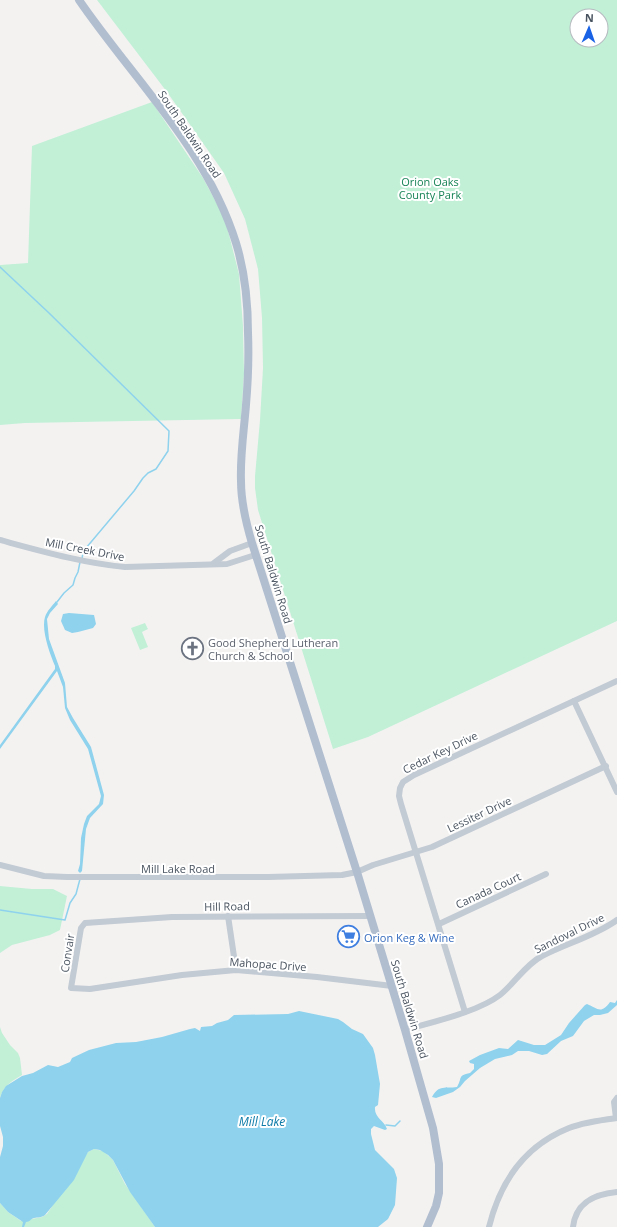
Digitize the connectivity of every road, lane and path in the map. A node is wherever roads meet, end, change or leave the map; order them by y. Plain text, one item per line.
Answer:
1 (79, 0) edge
2 (0, 540) edge
3 (252, 543) junction
4 (255, 555) junction
5 (214, 563) junction
6 (617, 681) edge
7 (574, 701) junction
8 (606, 766) junction
9 (617, 792) edge
10 (417, 852) junction
11 (0, 865) edge
12 (357, 872) junction
13 (546, 874) dead end
14 (228, 916) junction
15 (370, 916) junction
16 (617, 920) edge
17 (85, 923) joint
18 (439, 924) junction
19 (236, 970) junction
20 (392, 986) junction
21 (71, 988) joint
22 (465, 1012) junction
23 (405, 1030) junction
24 (617, 1098) edge
25 (616, 1118) edge
26 (617, 1192) edge
27 (427, 1227) edge
28 (489, 1227) edge
29 (573, 1227) edge

1 - 3 main road, South Baldwin Road
2 - 5 street, Mill Creek Drive
3 - 4 main road, South Baldwin Road
3 - 5 street
4 - 5 street, Mill Creek Drive
4 - 12 main road, South Baldwin Road
6 - 7 street, Cedar Key Drive
7 - 8 street
7 - 10 street, Cedar Key Drive
8 - 9 street
8 - 10 street, Lessiter Drive
10 - 12 street, Lessiter Drive
10 - 18 street, Cedar Key Drive
11 - 12 street, Mill Lake Road
12 - 15 main road, South Baldwin Road
13 - 18 street, Canada Court
14 - 15 street, Hill Road
14 - 17 street, Hill Road
14 - 19 street
15 - 20 main road, South Baldwin Road
16 - 22 street, Sandoval Drive
17 - 21 street, Convair
18 - 22 street, Cedar Key Drive
19 - 20 street, Mahopac Drive
19 - 21 street, Mahopac Drive
20 - 23 main road, South Baldwin Road
22 - 23 street, Sandoval Drive
23 - 27 main road, South Baldwin Road
24 - 25 street
25 - 28 street
26 - 29 street

